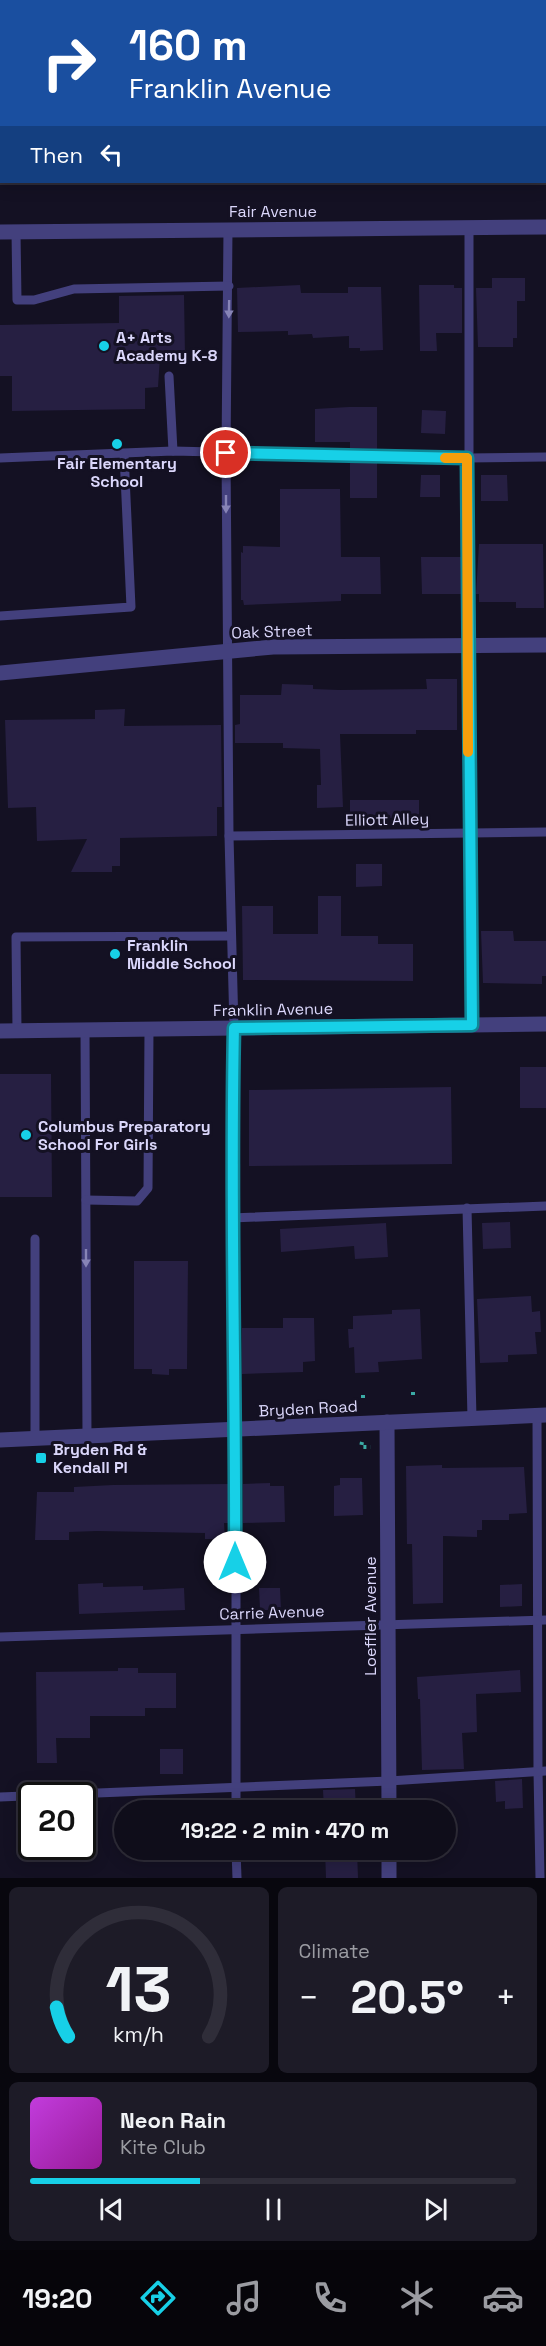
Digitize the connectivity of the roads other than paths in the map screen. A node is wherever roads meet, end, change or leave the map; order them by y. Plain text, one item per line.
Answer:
1 (469, 227) junction
2 (546, 227) edge
3 (228, 229) junction
4 (0, 232) edge
5 (16, 232) junction
6 (229, 286) junction
7 (169, 376) dead end
8 (173, 451) junction
9 (226, 453) junction
10 (124, 454) junction
11 (546, 457) edge
12 (0, 458) edge
13 (467, 458) junction
14 (0, 616) edge
15 (546, 645) edge
16 (468, 646) junction
17 (227, 650) junction
18 (0, 673) edge
19 (546, 832) edge
20 (468, 833) junction
21 (229, 836) junction
22 (231, 936) junction
23 (546, 1024) edge
24 (472, 1025) junction
25 (234, 1028) junction
26 (148, 1029) junction
27 (85, 1030) junction
28 (0, 1031) edge
29 (17, 1031) junction
30 (86, 1200) junction
31 (546, 1206) edge
32 (467, 1208) junction
33 (231, 1218) junction
34 (34, 1239) dead end
35 (541, 1415) edge
36 (472, 1418) junction
37 (387, 1422) junction
38 (236, 1429) junction
39 (87, 1436) junction
40 (35, 1438) junction
41 (0, 1440) edge
42 (543, 1620) edge
43 (388, 1624) junction
44 (235, 1629) junction
45 (0, 1637) edge
46 (542, 1771) edge
47 (389, 1781) junction
48 (236, 1787) junction
49 (0, 1797) edge
50 (236, 1800) edge
51 (389, 1800) edge
52 (236, 1860) edge
53 (389, 1860) edge
54 (237, 1878) edge
55 (390, 1878) edge
56 (540, 1878) edge

1 - 2 street, Fair Avenue
1 - 3 street, Fair Avenue
1 - 13 lane
3 - 5 street, Fair Avenue
3 - 6 lane
4 - 5 street, Fair Avenue
5 - 6 lane
6 -> 9 lane
7 - 8 lane
8 - 9 lane
8 - 10 lane
9 - 13 lane
9 -> 17 lane
10 - 12 lane
10 - 14 lane
11 - 13 lane
13 - 16 lane
15 - 16 street, Oak Street
16 - 17 street, Oak Street
16 - 20 lane
17 - 18 street, Oak Street
17 - 21 lane
19 - 20 lane, Elliott Alley
20 - 21 lane, Elliott Alley
20 - 24 lane
21 - 22 lane
22 - 25 lane
22 - 29 lane
23 - 24 street, Franklin Avenue
24 - 25 street, Franklin Avenue
25 - 26 street, Franklin Avenue
25 - 33 lane
26 - 27 street, Franklin Avenue
26 - 30 lane
27 - 29 street, Franklin Avenue
27 - 30 lane
28 - 29 street, Franklin Avenue
30 -> 39 lane
31 - 32 lane
32 - 33 lane
32 - 36 lane
33 - 38 lane
34 - 40 lane
35 - 36 street, Bryden Road
35 - 42 lane
36 - 37 street, Bryden Road
37 - 38 street, Bryden Road
37 - 43 street, Loeffler Avenue
38 - 39 street, Bryden Road
38 - 44 lane
39 - 40 street, Bryden Road
40 - 41 street, Bryden Road
42 - 43 lane, Carrie Avenue
42 - 46 lane
43 - 44 lane, Carrie Avenue
43 - 47 street, Loeffler Avenue
44 - 45 lane, Carrie Avenue
44 - 48 lane
46 - 47 lane
46 - 56 lane
47 - 48 lane
47 - 51 street, Loeffler Avenue
48 - 49 lane
48 - 50 lane
52 - 54 lane
53 - 55 street

